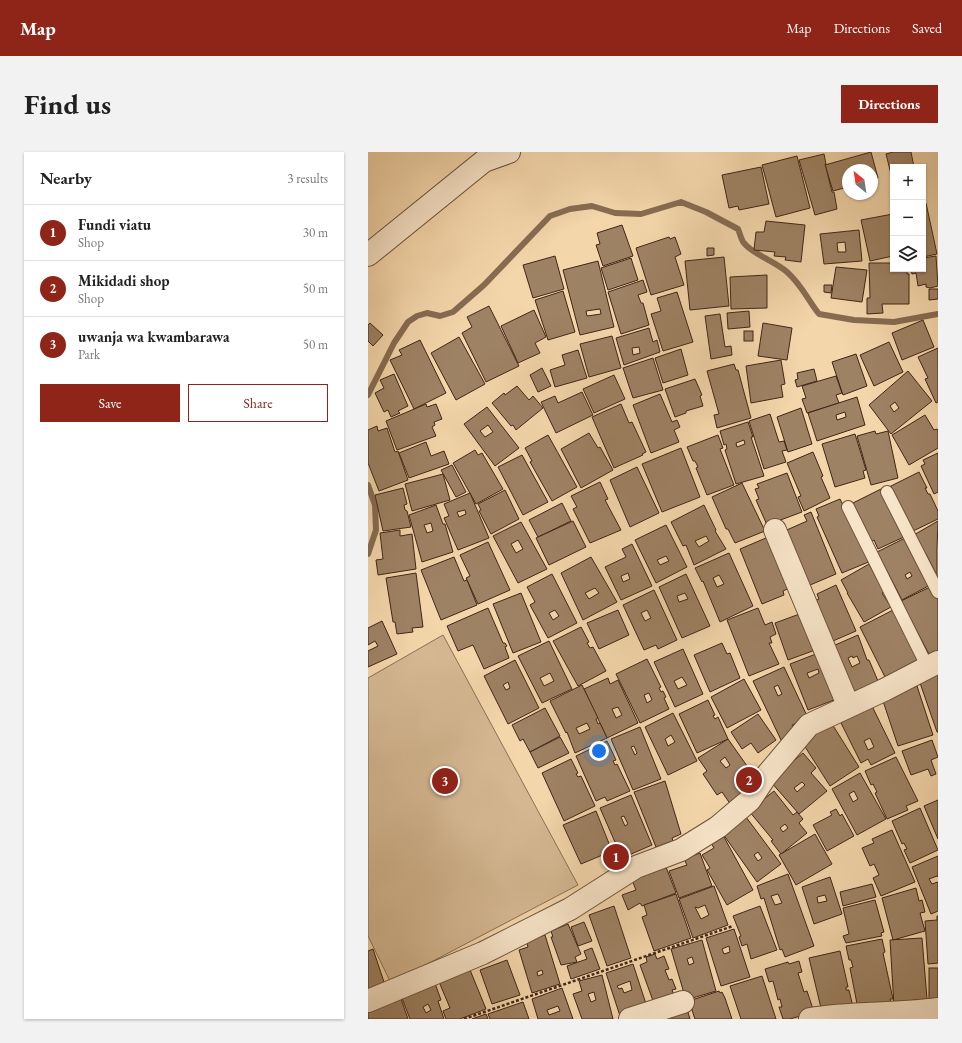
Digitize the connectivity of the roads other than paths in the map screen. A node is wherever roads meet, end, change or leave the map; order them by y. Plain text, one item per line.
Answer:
1 (509, 152) edge
2 (368, 255) edge
3 (887, 492) dead end
4 (848, 507) dead end
5 (775, 530) dead end
6 (938, 592) edge
7 (933, 665) edge
8 (848, 705) junction
9 (368, 1001) edge
10 (683, 1002) dead end
11 (938, 1009) edge
12 (630, 1019) edge
13 (810, 1019) edge

1 - 2 street
3 - 6 lane
4 - 7 lane
5 - 8 street
7 - 8 street
8 - 9 street
10 - 12 street
11 - 13 street

